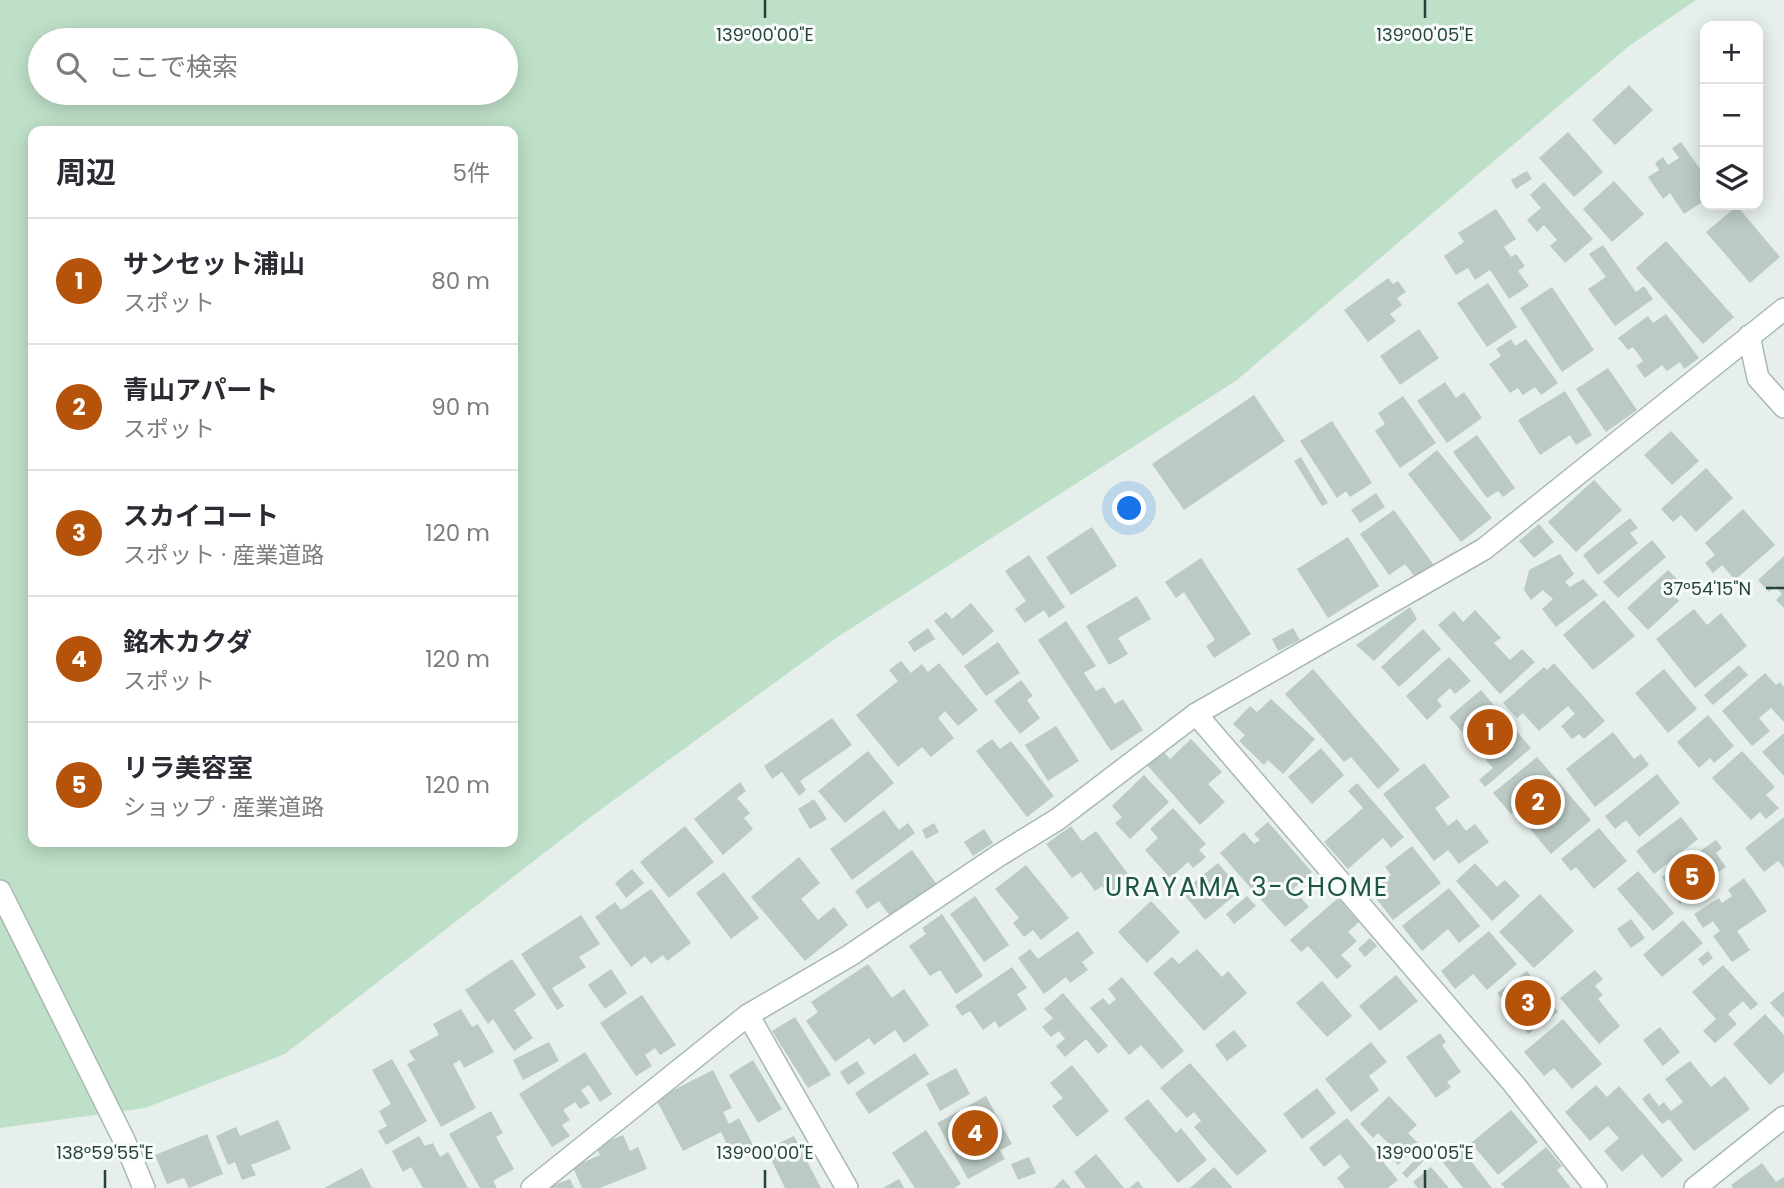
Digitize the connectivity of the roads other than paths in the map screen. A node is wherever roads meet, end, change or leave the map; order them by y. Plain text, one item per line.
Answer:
1 (1784, 309) edge
2 (1749, 337) junction
3 (1784, 407) edge
4 (1196, 714) junction
5 (0, 891) edge
6 (748, 1015) junction
7 (1784, 1117) edge
8 (144, 1188) edge
9 (532, 1188) edge
10 (847, 1188) edge
11 (1596, 1188) edge
12 (1695, 1188) edge

1 - 2 street
2 - 3 street
2 - 4 street
4 - 6 street
4 - 11 street
5 - 8 street
6 - 9 street
6 - 10 street
7 - 12 street

